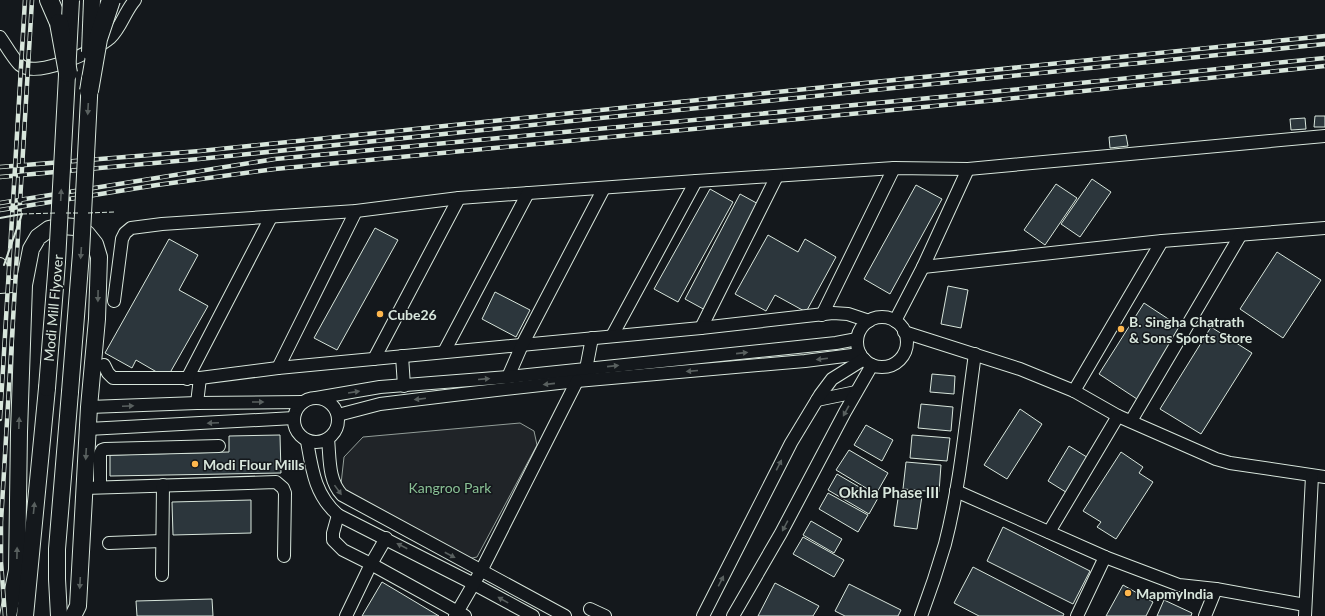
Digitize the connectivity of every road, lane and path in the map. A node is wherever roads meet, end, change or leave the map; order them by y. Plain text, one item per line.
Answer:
1 (49, 0) edge
2 (71, 0) edge
3 (92, 0) edge
4 (111, 0) edge
5 (135, 0) edge
6 (0, 37) edge
7 (68, 73) junction
8 (89, 91) junction
9 (1325, 136) edge
10 (894, 168) junction
11 (968, 169) junction
12 (778, 176) junction
13 (696, 181) junction
14 (604, 188) junction
15 (528, 193) junction
16 (459, 198) junction
17 (356, 211) junction
18 (271, 217) junction
19 (1325, 228) edge
20 (1240, 236) junction
21 (1162, 241) junction
22 (0, 264) edge
23 (922, 267) junction
24 (24, 285) junction
25 (3, 286) edge
26 (114, 301) dead end
27 (822, 315) junction
28 (869, 321) junction
29 (895, 322) junction
30 (701, 328) junction
31 (904, 332) junction
32 (612, 336) junction
33 (592, 338) junction
34 (857, 339) junction
35 (522, 345) junction
36 (444, 352) junction
37 (975, 354) junction
38 (402, 356) junction
39 (374, 359) junction
40 (866, 359) junction
41 (104, 365) dead end
42 (278, 368) junction
43 (586, 369) junction
44 (508, 377) junction
45 (200, 378) junction
46 (187, 379) junction
47 (577, 381) junction
48 (404, 386) junction
49 (380, 387) junction
50 (1074, 391) junction
51 (856, 392) junction
52 (316, 398) junction
53 (817, 400) junction
54 (303, 402) junction
55 (197, 403) junction
56 (380, 404) junction
57 (89, 407) junction
58 (338, 415) junction
59 (1118, 416) junction
60 (294, 418) junction
61 (1131, 421) junction
62 (88, 430) junction
63 (328, 439) junction
64 (307, 441) junction
65 (219, 446) dead end
66 (312, 469) junction
67 (331, 469) junction
68 (1312, 476) junction
69 (1325, 477) edge
70 (163, 485) junction
71 (92, 487) junction
72 (956, 491) junction
73 (338, 515) junction
74 (1049, 532) junction
75 (386, 538) junction
76 (162, 541) junction
77 (109, 543) dead end
78 (284, 556) dead end
79 (1105, 557) junction
80 (371, 564) junction
81 (481, 572) junction
82 (162, 575) dead end
83 (474, 584) junction
84 (1216, 589) junction
85 (13, 591) junction
86 (590, 609) dead end
87 (1305, 611) edge
88 (460, 615) edge
89 (8, 616) edge
90 (24, 616) edge
91 (59, 616) edge
92 (73, 616) edge
93 (346, 616) edge
94 (533, 616) edge
95 (565, 616) edge
96 (605, 616) edge
97 (703, 616) edge
98 (733, 616) edge
99 (921, 616) edge
100 (1077, 616) edge
101 (1205, 616) edge

1 - 7 highway, bridge
2 - 7 main road, Modi Mill Flyover, bridge
3 - 8 main road, Modi Mill Flyover, bridge
4 - 8 highway, bridge
5 - 6 street
90 -> 7 main road, Modi Mill Flyover, bridge
8 -> 91 main road, Modi Mill Flyover, bridge
9 - 11 street
10 - 11 street
10 - 12 street
10 - 27 street
11 - 23 street
12 - 13 street
12 - 30 street
13 - 14 street
13 - 32 street
14 - 15 street
14 - 35 street
15 - 16 street
15 - 36 street
16 - 17 street
16 - 39 street
17 - 18 street
17 - 42 street
18 - 26 street
18 - 46 street
19 - 20 street
20 - 21 street
20 - 61 street
21 - 23 street
21 - 50 street
22 - 25 street
23 - 29 street
24 - 25 street
24 -> 57 main road
85 -> 24 main road
27 - 28 street
27 - 30 street
28 - 29 street
28 - 34 street
29 - 31 street
30 - 32 street
31 - 37 street
31 - 40 street
32 - 33 street
33 - 35 street
33 - 43 street
34 - 40 street
43 -> 34 street
35 - 36 street
35 - 44 street
36 - 38 street
37 - 50 street
37 - 72 street
38 - 39 street
38 - 48 street
39 - 42 street
40 -> 47 street
40 - 51 street
40 - 53 street
41 - 46 street
42 - 45 street
43 - 44 street
48 -> 44 street
45 - 46 street
45 - 55 street
47 -> 56 street
47 - 81 street
48 - 49 street
52 -> 49 street
49 - 56 street
50 - 59 street
51 - 53 street
51 -> 98 street
52 - 54 street
52 - 58 street
97 -> 53 street
55 -> 54 street
54 - 60 street
57 -> 55 street
56 - 58 street
57 - 62 main road
58 - 63 street
59 - 61 street
59 - 74 street
60 -> 62 street
60 - 64 street
61 - 68 street
62 -> 71 main road
63 - 64 street
63 - 67 street
64 - 66 street
65 - 71 street
66 - 67 street
66 - 73 street
67 -> 81 street
68 - 69 street
68 - 87 street
70 - 71 street
70 - 76 street
70 - 78 street
71 -> 92 main road
72 - 74 street
72 - 99 street
73 - 75 street
73 - 80 street
74 - 79 street
75 - 80 street
83 -> 75 street
76 - 77 street
76 - 82 street
79 - 84 street
79 - 100 street
80 - 88 street
80 - 93 street
81 - 83 street
81 - 95 street
83 - 88 street
94 -> 83 street
84 - 87 street
84 - 101 street
85 - 89 main road
85 - 90 main road
86 - 96 street

